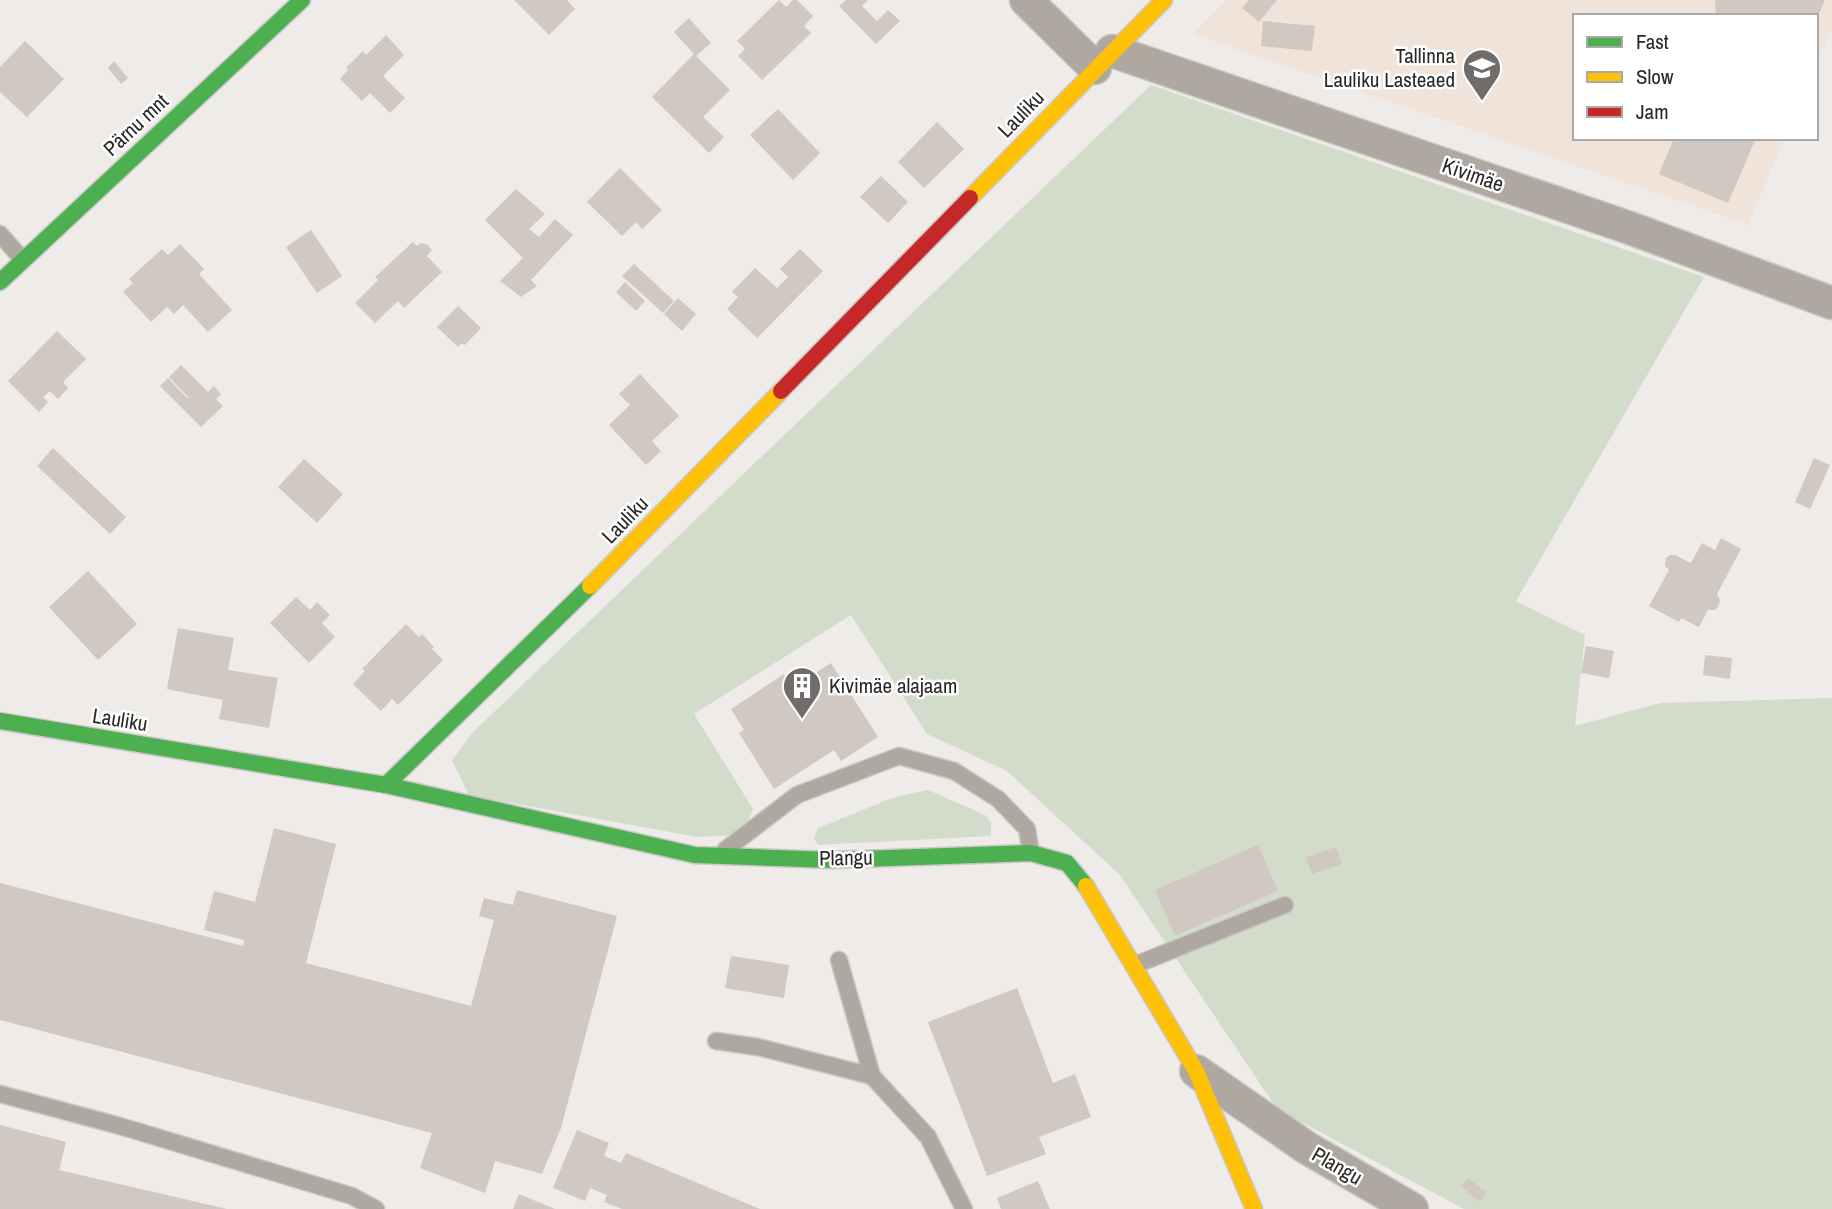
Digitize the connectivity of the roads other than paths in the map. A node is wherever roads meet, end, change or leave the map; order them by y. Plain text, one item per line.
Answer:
1 (302, 0) edge
2 (1026, 0) edge
3 (1164, 0) edge
4 (1104, 60) junction
5 (0, 234) edge
6 (23, 260) junction
7 (0, 282) edge
8 (1832, 303) edge
9 (0, 722) edge
10 (386, 785) junction
11 (1031, 853) junction
12 (717, 856) junction
13 (1285, 905) dead end
14 (839, 960) dead end
15 (1134, 966) junction
16 (716, 1041) dead end
17 (1196, 1072) junction
18 (872, 1076) junction
19 (0, 1094) edge
20 (376, 1209) edge
21 (964, 1209) edge
22 (1254, 1209) edge
23 (1412, 1209) edge

1 - 6 street, Pärnu mnt
2 - 4 street, Kivimäe
3 - 4 street, Lauliku
4 - 8 street, Kivimäe
4 - 10 street, Lauliku
5 - 6 lane
6 - 7 street, Pärnu mnt
9 - 10 street, Lauliku
10 - 12 street, Plangu
11 - 12 street, Plangu
11 - 12 lane
11 - 15 street, Plangu
13 - 15 lane
14 - 18 lane
15 - 17 street, Plangu
16 - 18 lane
17 - 22 street, Plangu
17 - 23 street, Plangu
18 - 21 lane
19 - 20 lane

